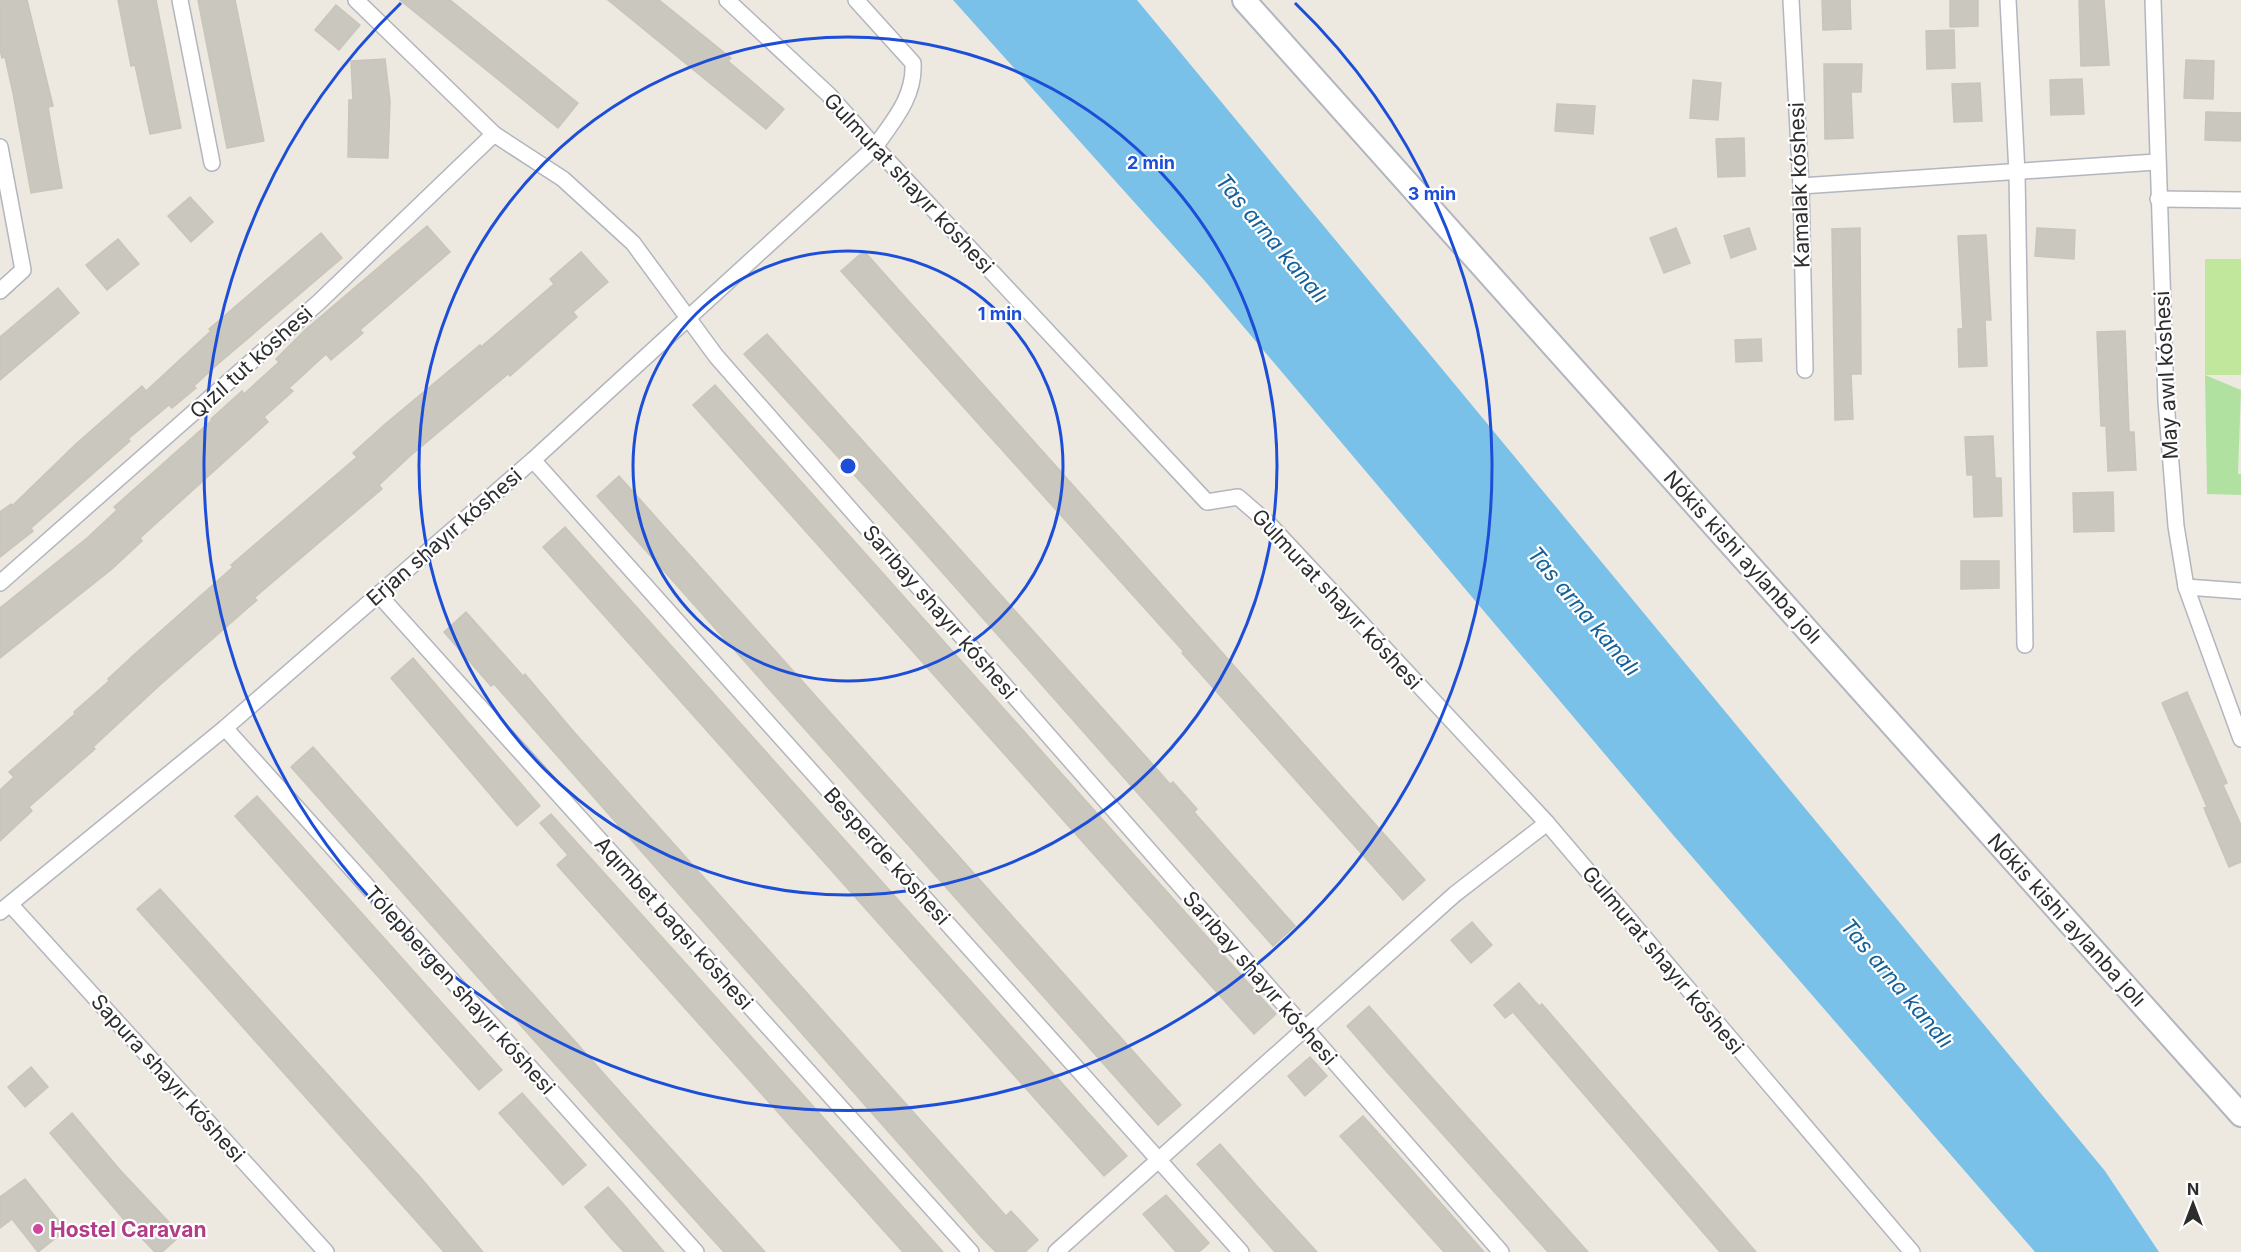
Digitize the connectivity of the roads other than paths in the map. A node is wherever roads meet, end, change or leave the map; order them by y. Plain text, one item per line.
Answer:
1 (180, 0) edge
2 (356, 0) edge
3 (727, 0) edge
4 (856, 0) edge
5 (1244, 0) edge
6 (1791, 0) edge
7 (2008, 0) edge
8 (2153, 0) edge
9 (494, 134) junction
10 (0, 147) edge
11 (874, 147) junction
12 (2156, 162) junction
13 (212, 163) dead end
14 (2017, 173) junction
15 (1801, 186) junction
16 (2158, 199) junction
17 (2241, 201) edge
18 (0, 291) edge
19 (689, 319) junction
20 (1804, 370) dead end
21 (533, 460) junction
22 (0, 583) edge
23 (2186, 587) junction
24 (2241, 591) edge
25 (378, 594) junction
26 (2025, 645) dead end
27 (225, 728) junction
28 (2241, 739) edge
29 (1547, 823) junction
30 (5, 908) edge
31 (1305, 1030) junction
32 (2241, 1115) edge
33 (1159, 1159) junction
34 (326, 1252) edge
35 (696, 1252) edge
36 (971, 1252) edge
37 (1056, 1252) edge
38 (1241, 1252) edge
39 (1501, 1252) edge
40 (1912, 1252) edge

1 - 13 street
2 - 9 street, Sarıbay shayır kóshesi
3 - 11 street, Gulmurat shayır kóshesi
4 - 11 street, Erjan shayır kóshesi
5 - 32 main road, Nókis kishi aylanba jolı
6 - 15 street, Kamalak kóshesi
7 - 14 street
8 - 12 street, May awıl kóshesi
9 - 19 street, Sarıbay shayır kóshesi
9 - 22 street, Qızıl tut kóshesi
10 - 18 street
11 - 19 street, Erjan shayır kóshesi
11 - 29 street, Gulmurat shayır kóshesi
12 - 14 street
12 - 16 street, May awıl kóshesi
14 - 15 street
14 - 26 street
15 - 20 street, Kamalak kóshesi
16 - 17 street
16 - 23 street, May awıl kóshesi
19 - 21 street, Erjan shayır kóshesi
19 - 31 street, Sarıbay shayır kóshesi
21 - 25 street, Erjan shayır kóshesi
21 - 33 street, Besperde kóshesi
23 - 24 street
23 - 28 street, May awıl kóshesi
25 - 27 street, Erjan shayır kóshesi
25 - 36 street, Aqımbet baqsı kóshesi
27 - 30 street, Erjan shayır kóshesi
27 - 35 street, Tólepbergen shayır kóshesi
29 - 31 street
29 - 40 street, Gulmurat shayır kóshesi
30 - 34 street, Sapura shayır kóshesi
31 - 33 street
31 - 39 street, Sarıbay shayır kóshesi
33 - 37 street
33 - 38 street, Besperde kóshesi

